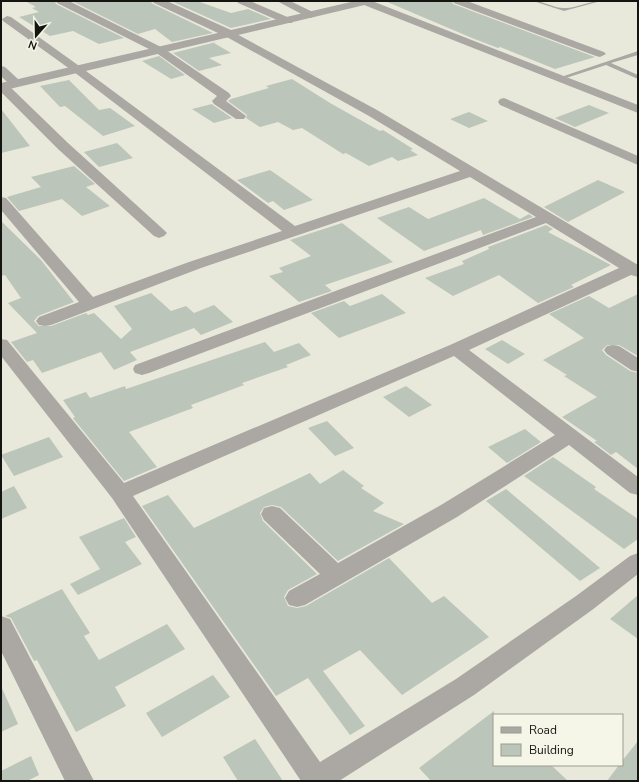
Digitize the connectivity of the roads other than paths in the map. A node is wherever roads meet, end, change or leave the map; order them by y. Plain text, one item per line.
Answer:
1 (79, 1) edge
2 (158, 1) edge
3 (242, 1) edge
4 (282, 1) edge
5 (366, 1) edge
6 (458, 1) edge
7 (535, 1) edge
8 (599, 1) edge
9 (64, 2) edge
10 (310, 15) junction
11 (7, 20) dead end
12 (288, 21) junction
13 (229, 34) junction
14 (159, 50) junction
15 (638, 53) edge
16 (600, 54) dead end
17 (606, 63) junction
18 (1, 69) edge
19 (78, 70) junction
20 (638, 77) edge
21 (561, 78) junction
22 (6, 85) edge
23 (504, 102) dead end
24 (638, 109) edge
25 (240, 116) dead end
26 (638, 161) edge
27 (471, 172) junction
28 (1, 201) edge
29 (547, 218) junction
30 (292, 232) junction
31 (159, 233) dead end
32 (634, 267) edge
33 (90, 304) junction
34 (45, 321) dead end
35 (1, 344) edge
36 (456, 349) junction
37 (613, 350) dead end
38 (638, 366) edge
39 (142, 369) dead end
40 (570, 435) junction
41 (638, 488) edge
42 (120, 493) junction
43 (272, 514) dead end
44 (638, 562) edge
45 (336, 575) junction
46 (297, 598) dead end
47 (1, 626) edge
48 (80, 781) edge
49 (316, 781) edge

1 - 9 street
2 - 13 street
3 - 12 street
4 - 10 street
5 - 10 street
5 - 21 street
6 - 16 street
7 - 8 lane
9 - 14 street
10 - 12 street
11 - 19 street
12 - 13 street
13 - 14 street
13 - 27 street
14 - 19 street
14 - 25 street
15 - 17 lane
17 - 20 lane
17 - 21 lane
18 - 22 street
19 - 22 street
19 - 30 street
21 - 24 street
22 - 31 street
23 - 26 street
27 - 29 street
27 - 30 street
28 - 33 street
29 - 32 street
29 - 39 street
30 - 33 street
32 - 36 street
33 - 34 street
35 - 42 street
36 - 40 street
36 - 42 street
37 - 38 street
40 - 41 street
40 - 45 street
42 - 49 street
43 - 45 street
44 - 49 street
45 - 46 street
47 - 48 street

